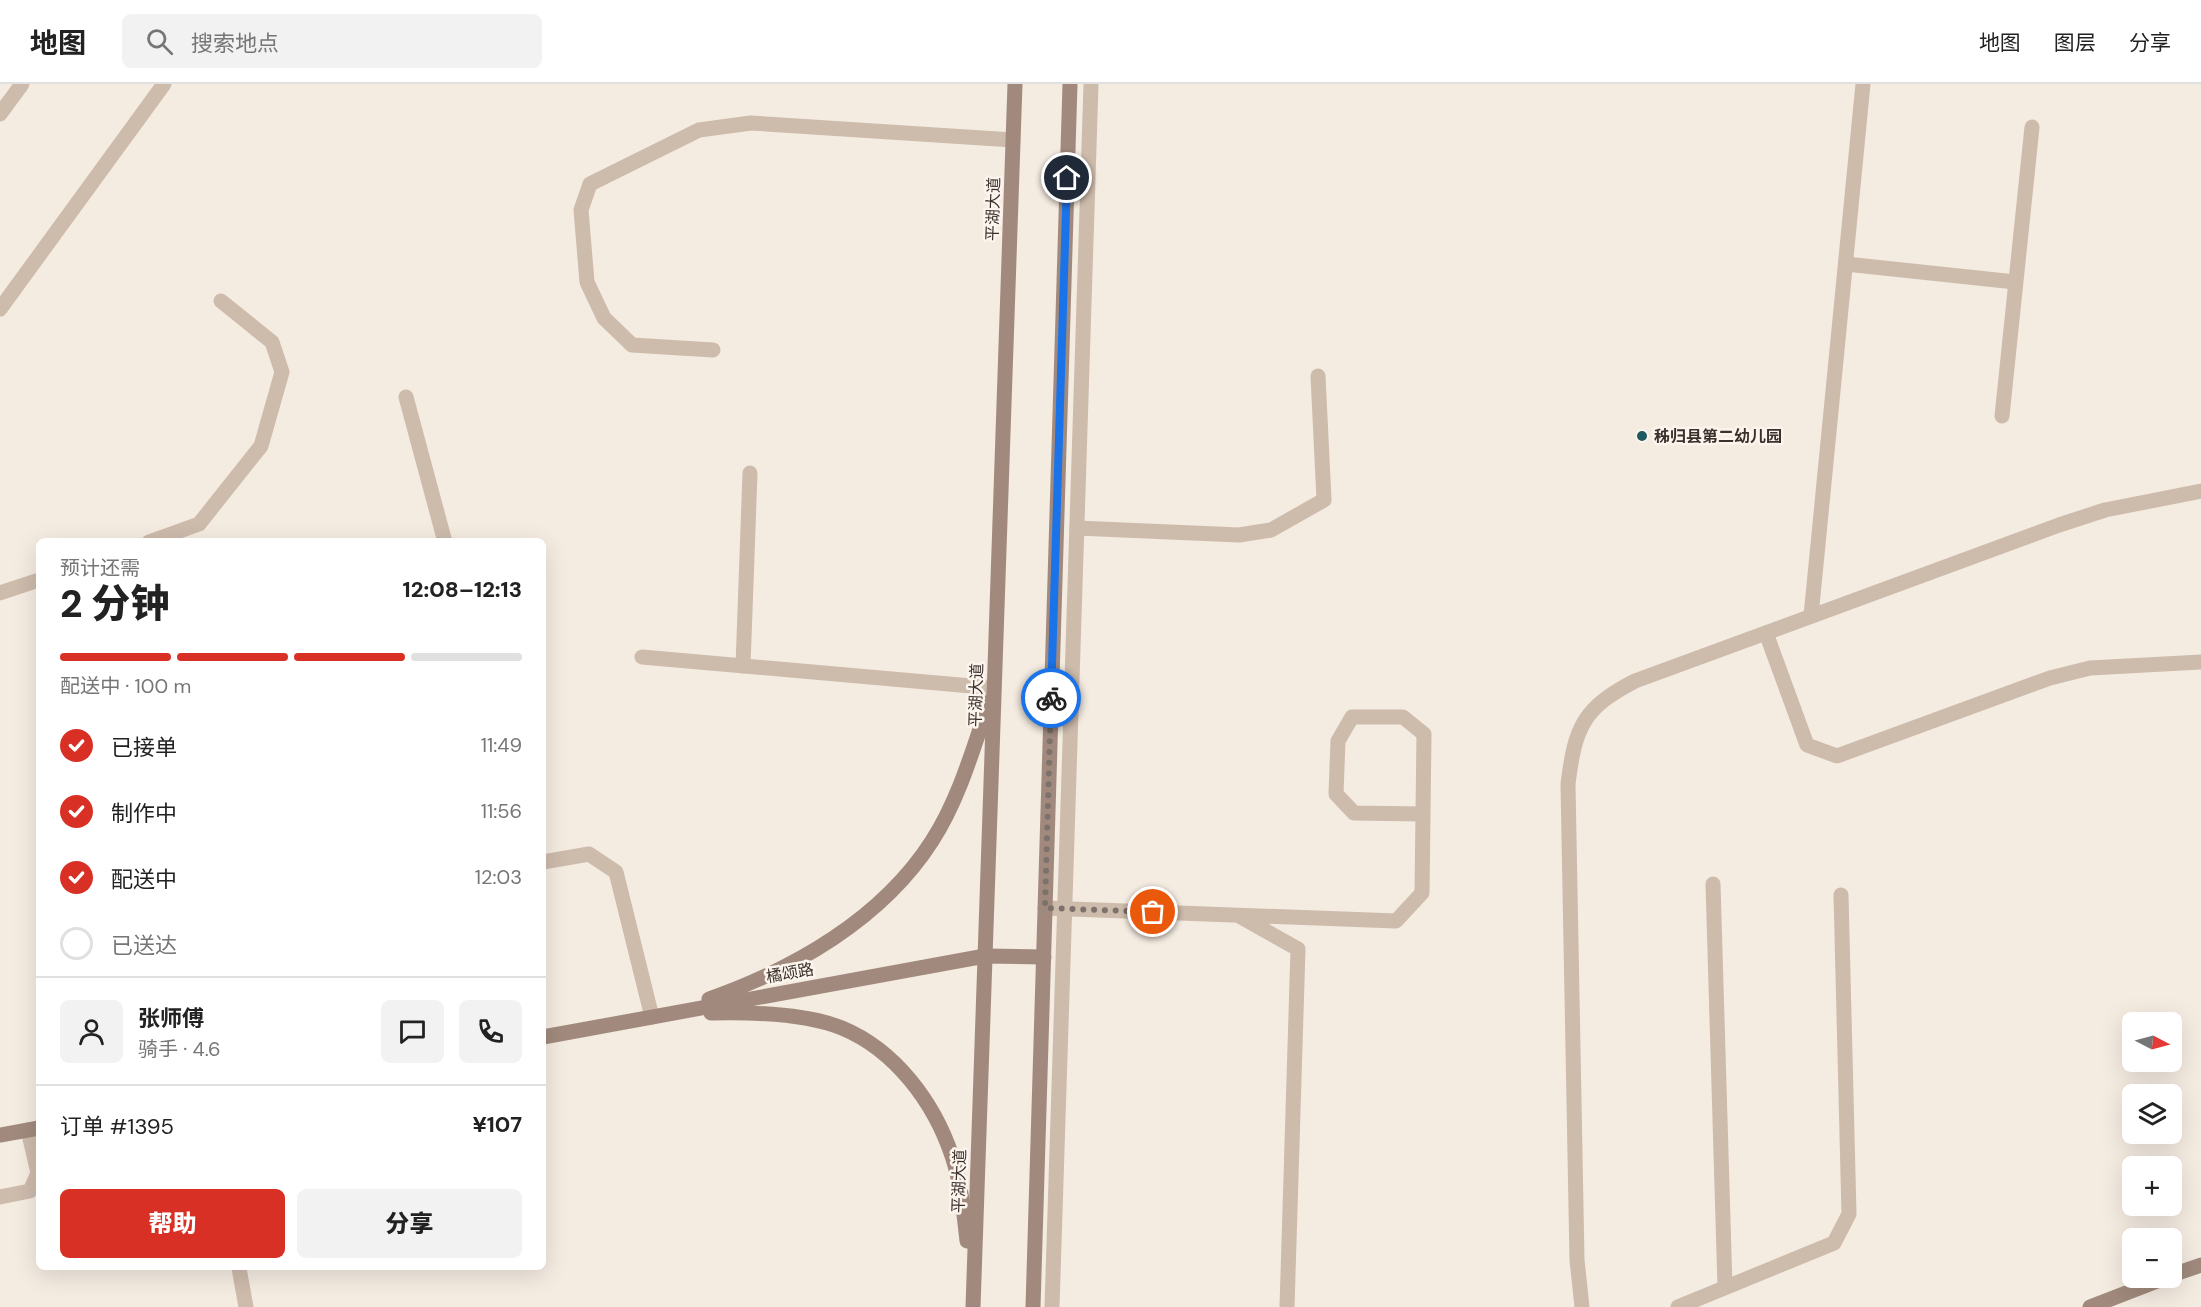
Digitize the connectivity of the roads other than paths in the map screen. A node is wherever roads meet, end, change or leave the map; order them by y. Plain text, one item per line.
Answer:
1 (22, 84) edge
2 (164, 84) edge
3 (1015, 84) edge
4 (1070, 84) edge
5 (1091, 84) edge
6 (1863, 84) edge
7 (0, 114) edge
8 (2032, 127) dead end
9 (1013, 140) junction
10 (1846, 264) junction
11 (2015, 282) junction
12 (221, 301) dead end
13 (0, 309) edge
14 (713, 350) dead end
15 (1318, 376) dead end
16 (406, 397) dead end
17 (2002, 416) dead end
18 (750, 473) dead end
19 (2201, 491) edge
20 (1077, 528) junction
21 (160, 538) edge
22 (444, 538) edge
23 (36, 581) edge
24 (0, 593) edge
25 (1811, 616) junction
26 (1766, 633) junction
27 (642, 657) dead end
28 (2201, 662) edge
29 (743, 666) junction
30 (994, 688) junction
31 (1423, 814) junction
32 (546, 861) edge
33 (1713, 884) dead end
34 (1841, 895) dead end
35 (1045, 908) junction
36 (1066, 909) junction
37 (1239, 915) junction
38 (985, 956) junction
39 (1044, 957) junction
40 (659, 1015) junction
41 (546, 1035) edge
42 (34, 1129) edge
43 (0, 1135) edge
44 (36, 1151) edge
45 (36, 1178) edge
46 (0, 1197) edge
47 (2201, 1265) edge
48 (239, 1270) edge
49 (2182, 1272) edge
50 (1725, 1287) junction
51 (2139, 1288) edge
52 (973, 1291) junction
53 (246, 1307) edge
54 (973, 1307) edge
55 (1033, 1307) edge
56 (1052, 1307) edge
57 (1287, 1307) edge
58 (1582, 1307) edge
59 (1678, 1307) edge
60 (2090, 1307) edge

1 - 7 street
2 - 13 street
3 - 9 main road, 平湖大道
4 - 35 main road
5 - 20 street
6 - 10 street
8 - 11 street
9 - 14 street
9 - 30 main road, 平湖大道
10 - 11 street
10 - 25 street
11 - 17 street
12 - 21 street
15 - 20 street
16 - 22 street
18 - 29 street
19 - 25 street
20 - 36 street
23 - 24 street
25 - 26 street
26 - 28 street
26 - 58 street
27 - 29 street
29 - 30 street
30 - 38 main road, 平湖大道
30 - 40 main road
31 - 31 street
31 - 37 street
32 - 40 street
33 - 50 street
34 - 50 street
35 - 36 street
35 - 39 main road
36 - 37 street
36 - 56 street
37 - 57 street
38 - 39 main road, 橘颂路
38 - 40 main road, 橘颂路
38 - 52 main road, 平湖大道
39 - 55 main road
40 - 41 main road, 橘颂路
40 - 52 main road
42 - 43 main road
42 - 44 street
45 - 46 street
47 - 49 main road
48 - 53 street
50 - 59 street
51 - 60 main road
52 - 54 main road, 平湖大道

